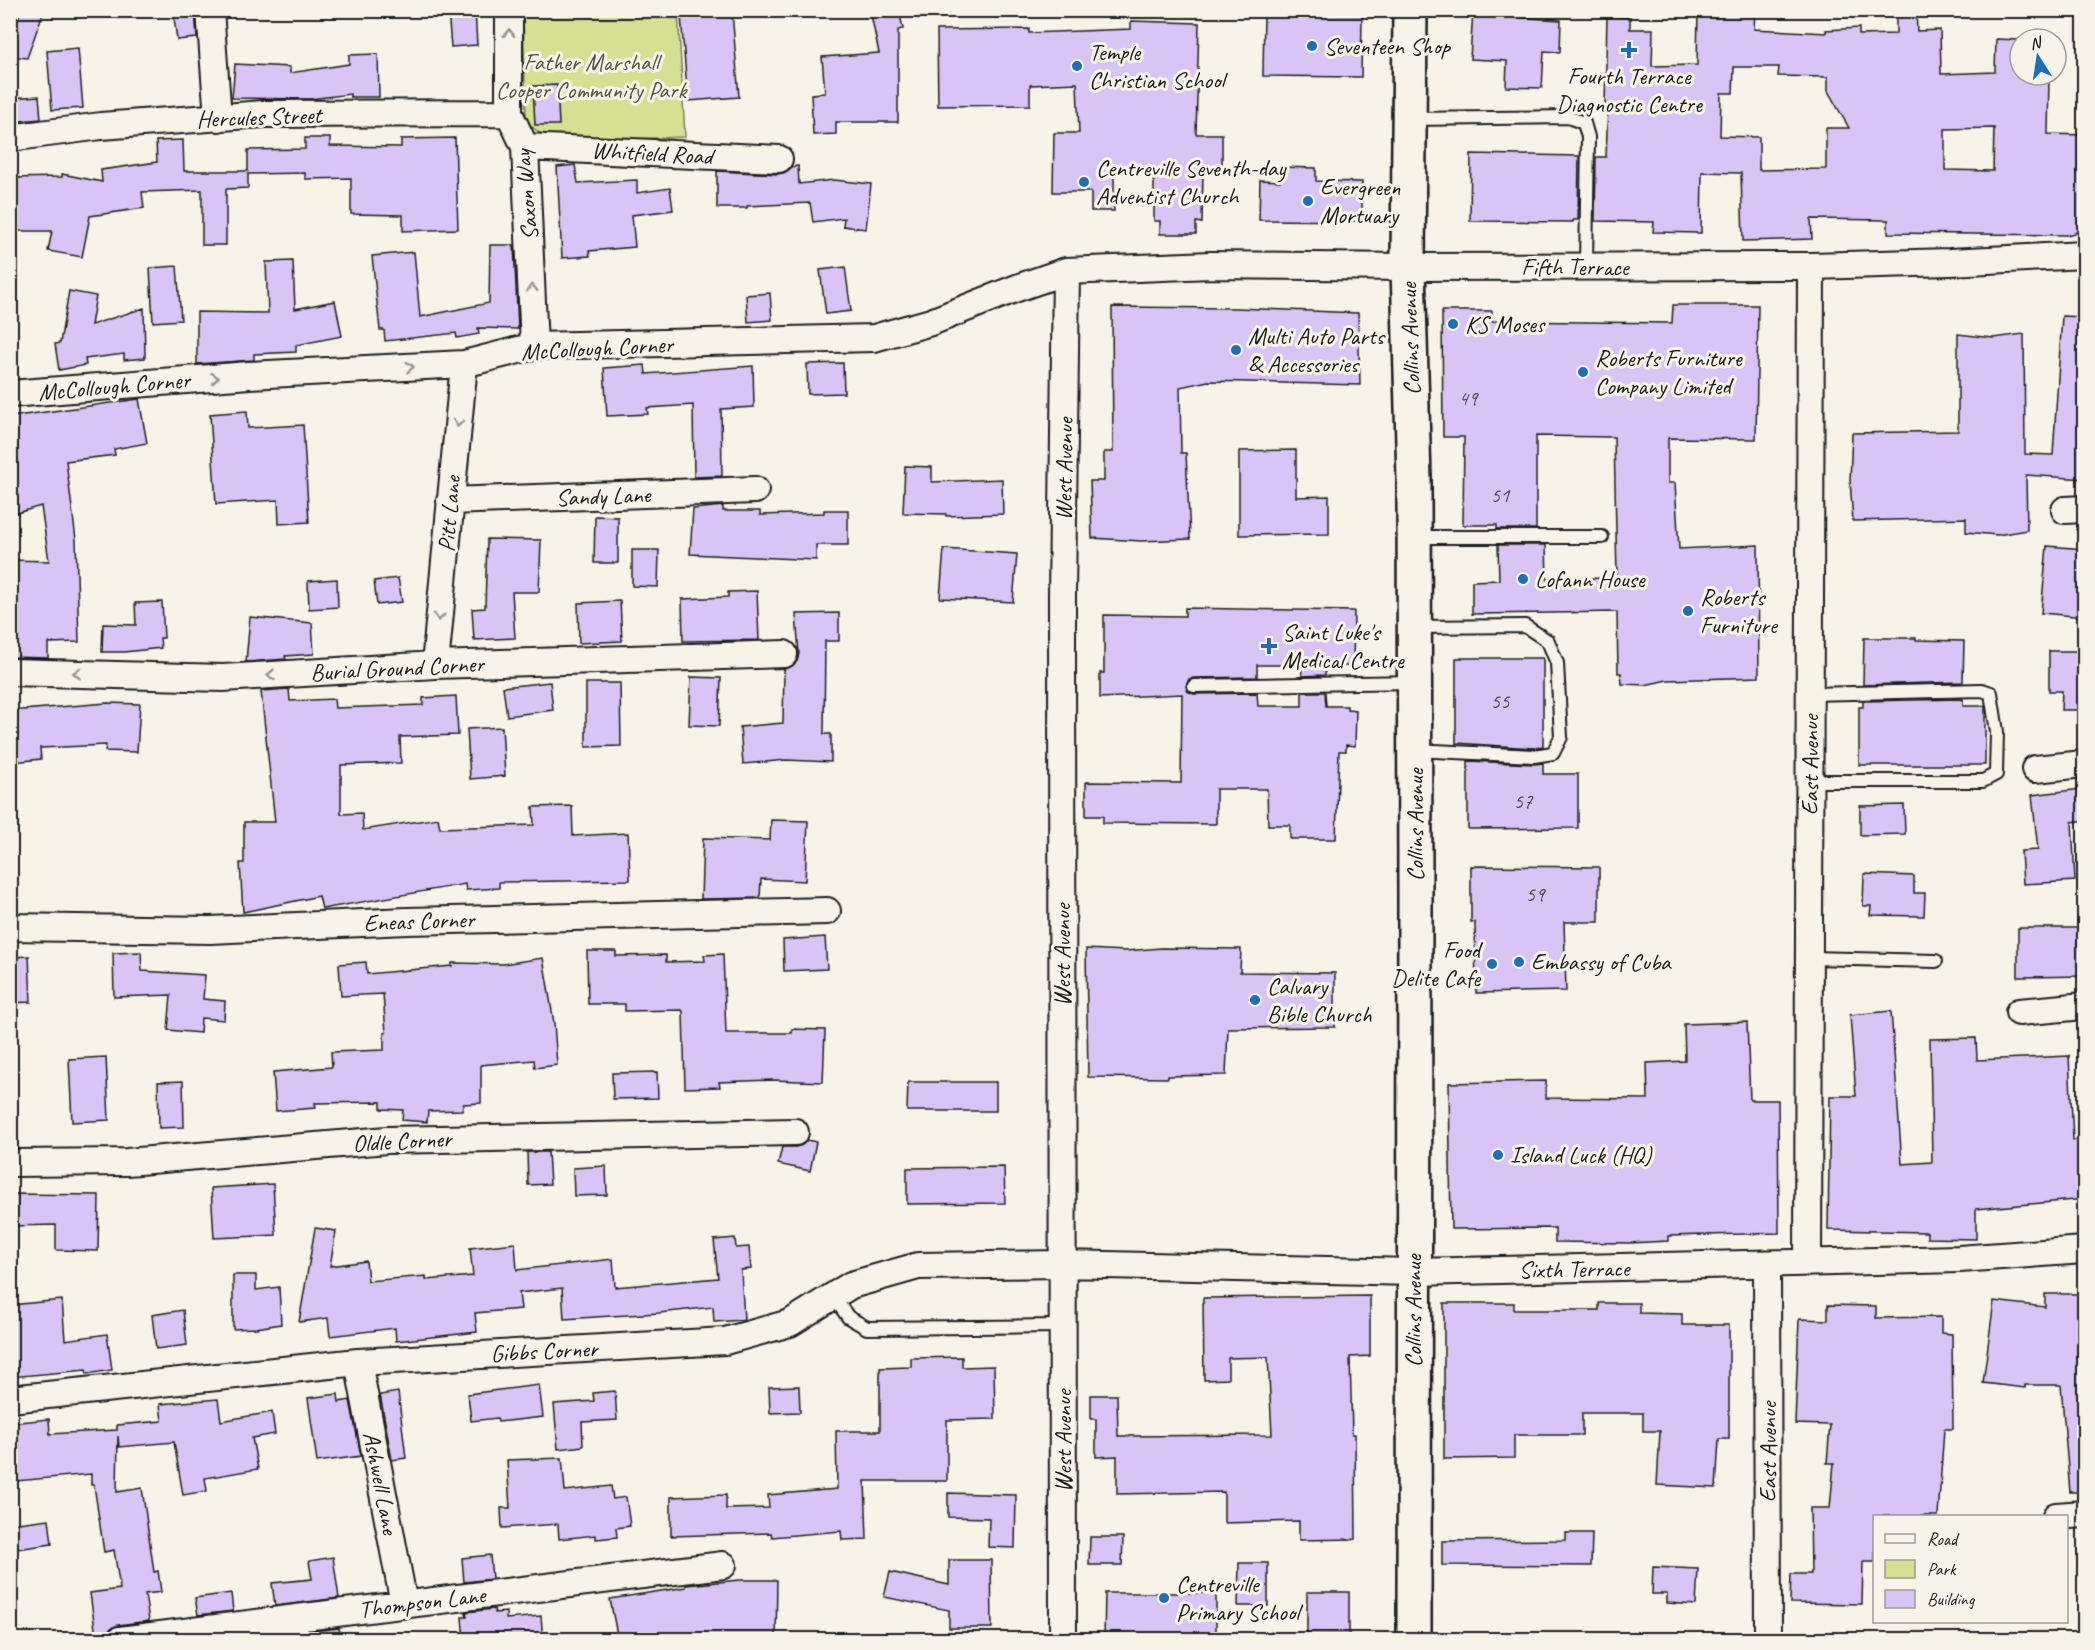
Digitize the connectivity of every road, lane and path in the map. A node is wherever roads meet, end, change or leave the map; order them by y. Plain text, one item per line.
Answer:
1 (210, 10) edge
2 (509, 10) edge
3 (1410, 10) edge
4 (509, 113) junction
5 (218, 118) junction
6 (1408, 119) junction
7 (10, 138) edge
8 (525, 147) junction
9 (779, 159) dead end
10 (2085, 255) edge
11 (1811, 266) junction
12 (1408, 267) junction
13 (1586, 267) junction
14 (1066, 271) junction
15 (534, 346) junction
16 (464, 364) junction
17 (10, 394) edge
18 (755, 490) dead end
19 (450, 501) junction
20 (1414, 537) junction
21 (1602, 537) dead end
22 (1414, 627) junction
23 (784, 654) dead end
24 (435, 664) junction
25 (10, 672) edge
26 (1414, 682) junction
27 (1194, 686) dead end
28 (1810, 694) junction
29 (1414, 750) junction
30 (2085, 764) edge
31 (2035, 769) dead end
32 (1810, 781) junction
33 (827, 911) dead end
34 (10, 927) edge
35 (1810, 958) junction
36 (1936, 961) dead end
37 (2085, 1006) edge
38 (2019, 1012) dead end
39 (795, 1132) dead end
40 (10, 1163) edge
41 (2085, 1250) edge
42 (1808, 1263) junction
43 (1064, 1264) junction
44 (1767, 1264) junction
45 (1413, 1272) junction
46 (833, 1296) junction
47 (1064, 1326) junction
48 (358, 1362) junction
49 (10, 1399) edge
50 (2085, 1514) edge
51 (2068, 1515) edge
52 (723, 1565) dead end
53 (404, 1604) junction
54 (120, 1640) edge
55 (1063, 1640) edge
56 (1414, 1640) edge
57 (1768, 1640) edge

1 - 5 street
4 -> 2 street, Saxon Way
3 - 6 street, Collins Avenue
4 - 5 street, Hercules Street
4 - 8 street, Saxon Way
5 - 7 street, Hercules Street
6 - 12 street, Collins Avenue
6 - 13 lane
8 - 9 street, Whitfield Road
15 -> 8 street, Saxon Way
10 - 11 street, Fifth Terrace
11 - 13 street, Fifth Terrace
11 - 28 street, East Avenue
12 - 13 street, Fifth Terrace
12 - 14 street, Fifth Terrace
12 - 20 street, Collins Avenue
14 - 15 street, McCollough Corner
14 - 43 street, West Avenue
15 - 16 street, McCollough Corner
17 -> 16 street, McCollough Corner
16 -> 19 street, Pitt Lane
18 - 19 street, Sandy Lane
19 -> 24 street, Pitt Lane
20 - 21 lane
20 - 22 street, Collins Avenue
22 - 26 street, Collins Avenue
22 - 29 lane
23 - 24 street, Burial Ground Corner
24 -> 25 street, Burial Ground Corner
26 - 27 lane
26 - 29 street, Collins Avenue
28 - 32 street, East Avenue
28 - 32 lane
29 - 45 street, Collins Avenue
30 - 31 street
32 - 35 street, East Avenue
33 - 34 street, Eneas Corner
35 - 36 lane
35 - 42 street, East Avenue
37 - 38 street
39 - 40 street, Oldle Corner
41 - 42 street, Sixth Terrace
42 - 44 street, Sixth Terrace
43 - 45 street, Sixth Terrace
43 - 46 street, Gibbs Corner
43 - 47 street, West Avenue
44 - 45 street, Sixth Terrace
44 - 57 street, East Avenue
45 - 56 street, Collins Avenue
46 - 47 lane
46 - 48 street, Gibbs Corner
47 - 55 street, West Avenue
48 - 49 street, Gibbs Corner
48 - 53 street, Ashwell Lane
50 - 51 street
52 - 53 street, Thompson Lane
53 - 54 street, Thompson Lane

